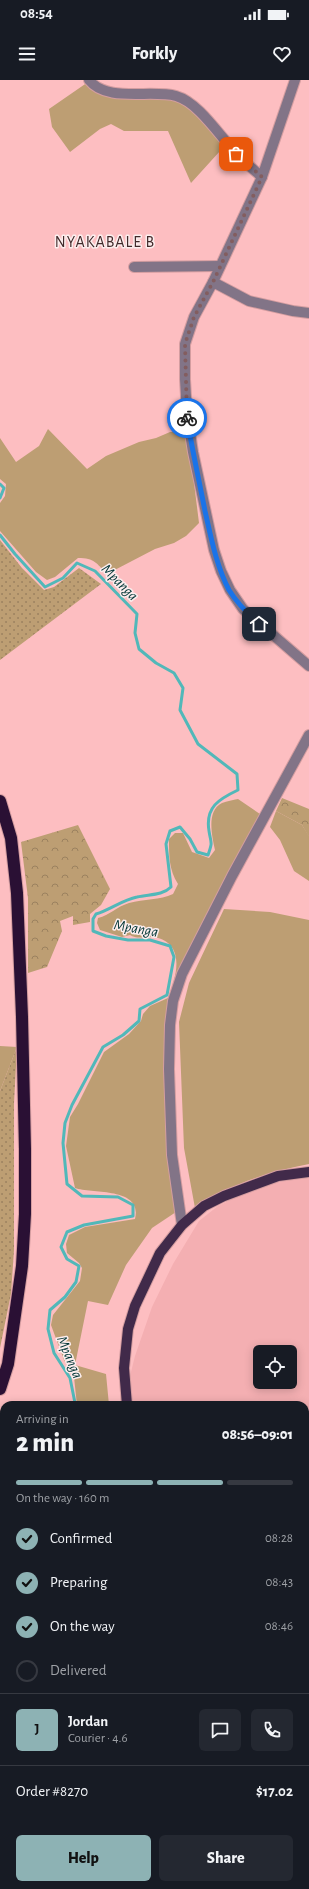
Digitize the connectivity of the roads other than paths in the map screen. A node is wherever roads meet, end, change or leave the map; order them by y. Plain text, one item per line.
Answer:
1 (90, 80) edge
2 (295, 80) edge
3 (262, 177) junction
4 (220, 266) junction
5 (134, 267) dead end
6 (213, 282) junction
7 (309, 313) edge
8 (309, 666) edge
9 (309, 735) edge
10 (0, 801) edge
11 (309, 1172) edge
12 (182, 1225) junction
13 (0, 1389) edge
14 (127, 1401) edge

1 - 3 street
2 - 3 street
3 - 4 street
4 - 5 street
4 - 6 street
6 - 7 street
6 - 8 street
9 - 12 street
10 - 13 highway
11 - 12 main road
12 - 14 main road

